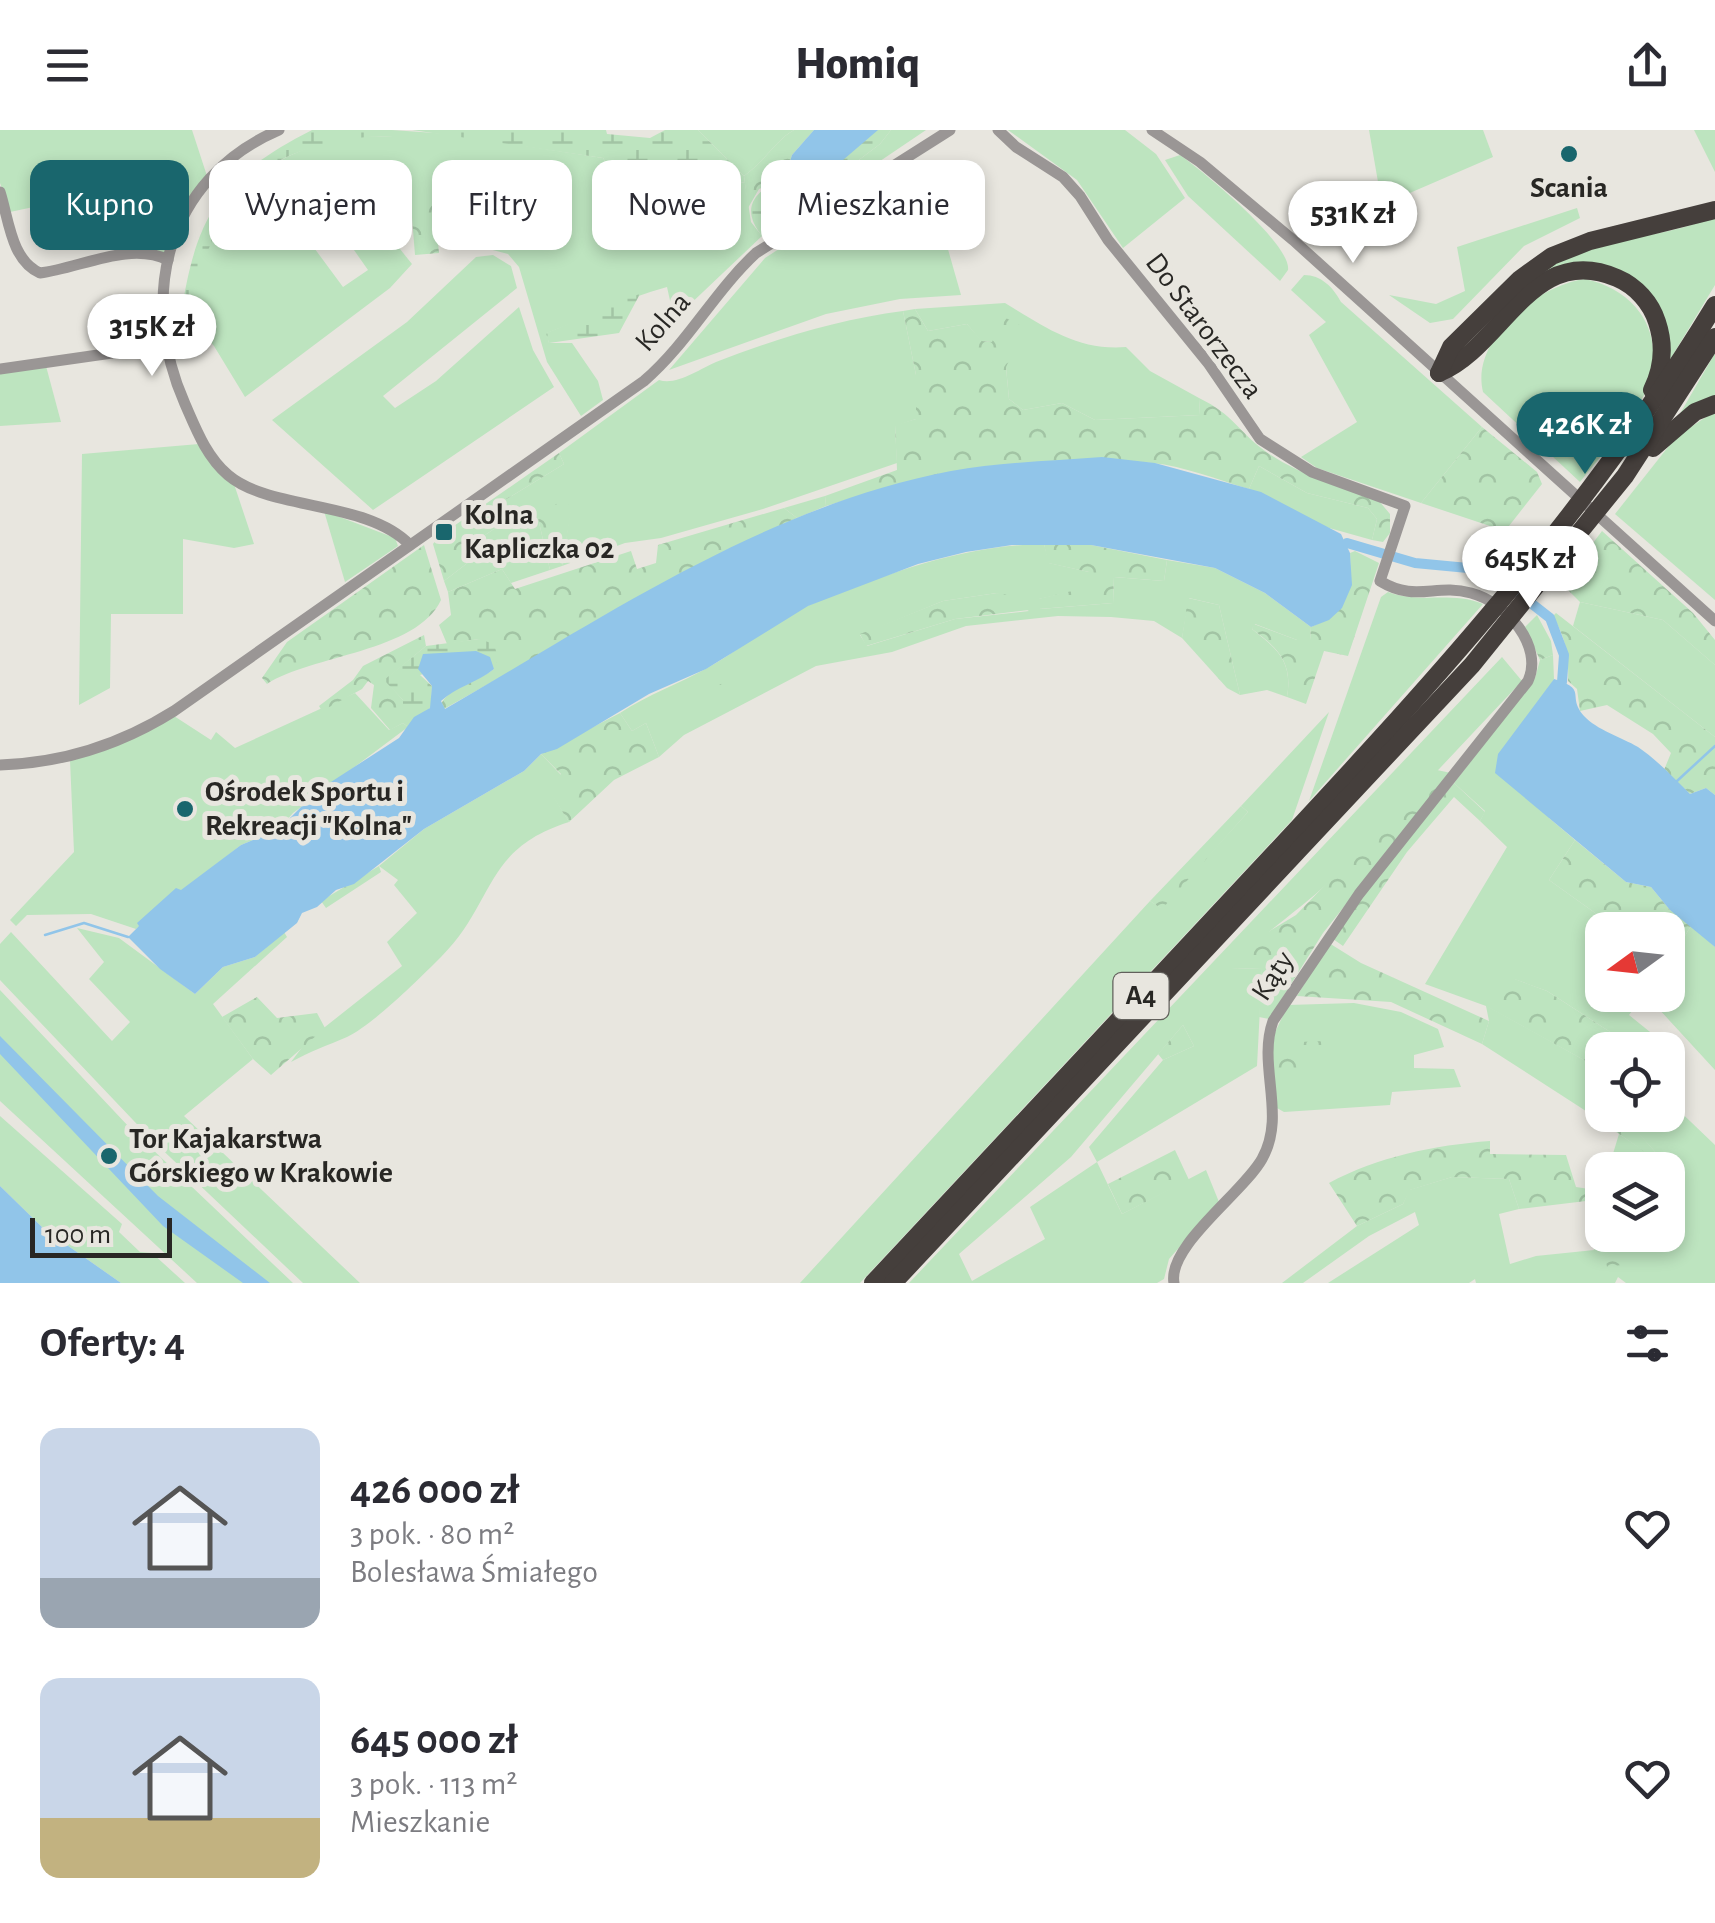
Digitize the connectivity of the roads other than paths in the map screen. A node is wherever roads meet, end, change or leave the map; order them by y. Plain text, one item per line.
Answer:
1 (279, 130) edge
2 (950, 130) edge
3 (998, 130) edge
4 (1152, 130) edge
5 (0, 192) edge
6 (1715, 210) edge
7 (168, 260) junction
8 (1715, 305) edge
9 (1715, 337) edge
10 (166, 350) junction
11 (0, 369) edge
12 (1439, 373) junction
13 (1715, 404) edge
14 (1617, 466) junction
15 (410, 545) junction
16 (1386, 563) joint
17 (1715, 621) edge
18 (1466, 660) junction
19 (0, 765) edge
20 (872, 1283) edge
21 (893, 1283) edge
22 (1174, 1283) edge

1 - 7 street
2 - 15 street, Kolna
3 - 16 street, Do Starorzecza
4 - 12 street
5 - 7 street
6 - 12 highway
7 - 10 street
8 - 14 highway, A4
9 - 14 highway, A4
10 - 11 street
10 - 15 street
12 - 14 highway
12 - 17 street
13 - 14 highway
14 - 18 highway, A4
15 - 19 street, Kolna
16 - 22 street, Kąty
18 - 20 highway, A4
18 - 21 highway, A4

